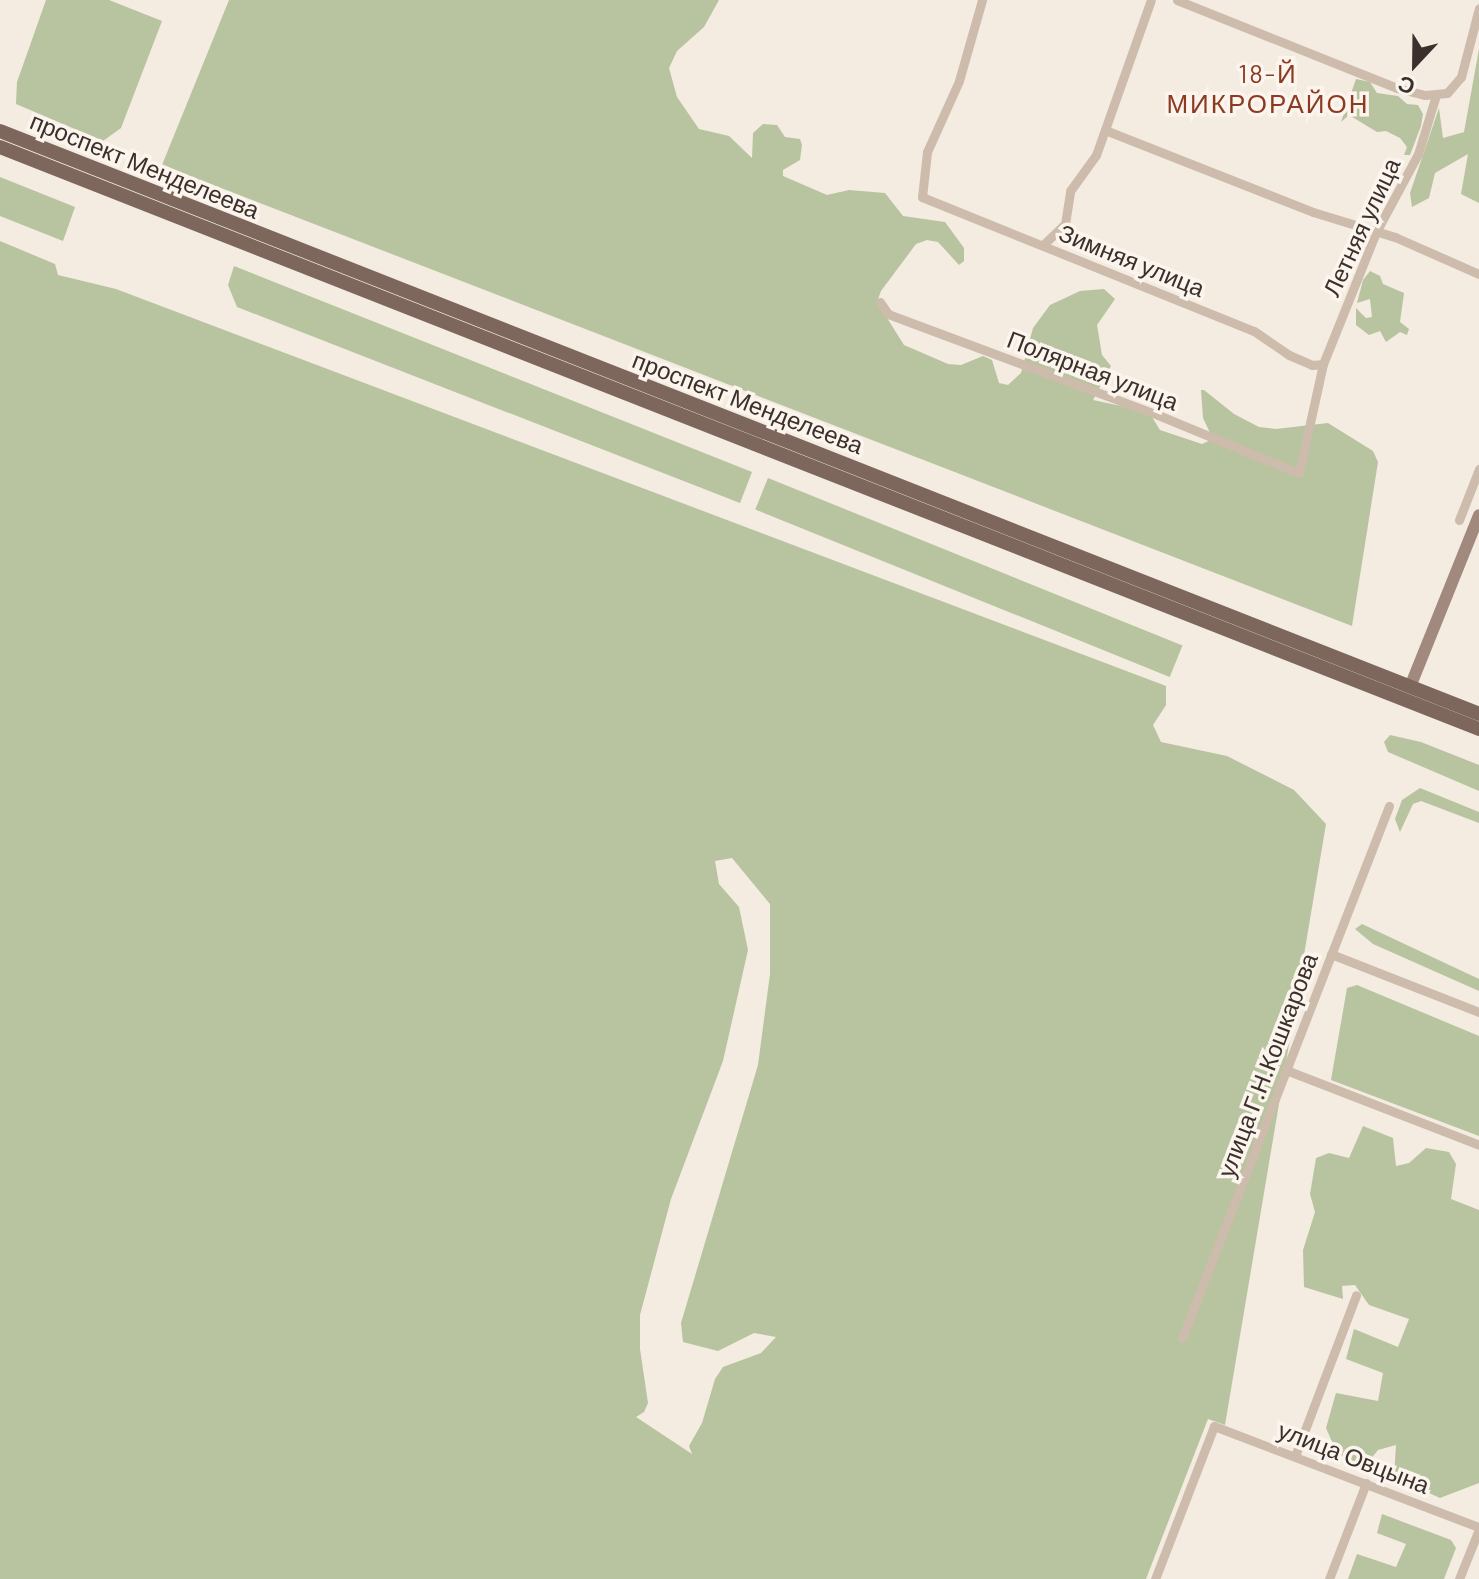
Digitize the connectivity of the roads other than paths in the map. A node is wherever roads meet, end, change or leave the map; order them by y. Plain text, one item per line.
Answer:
1 (982, 0) edge
2 (1151, 0) edge
3 (1177, 0) edge
4 (1479, 8) edge
5 (1436, 95) junction
6 (1105, 130) junction
7 (0, 131) edge
8 (0, 147) edge
9 (174, 208) junction
10 (1376, 232) junction
11 (1043, 245) junction
12 (1479, 274) edge
13 (880, 302) dead end
14 (1323, 364) junction
15 (779, 446) junction
16 (1479, 469) edge
17 (1295, 474) joint
18 (1459, 520) dead end
19 (1478, 523) edge
20 (1410, 687) junction
21 (1479, 714) edge
22 (1479, 729) edge
23 (1389, 806) dead end
24 (1331, 954) junction
25 (1479, 1012) edge
26 (1286, 1070) junction
27 (1479, 1145) edge
28 (1356, 1295) dead end
29 (1182, 1338) dead end
30 (1295, 1456) junction
31 (1366, 1483) junction
32 (1479, 1528) edge
33 (1155, 1579) edge
34 (1329, 1579) edge
35 (1459, 1579) edge

1 - 11 street, Зимняя улица
2 - 6 street
3 - 5 street
4 - 5 street, Летняя улица
5 - 10 street, Летняя улица
6 - 10 street
6 - 11 street
7 - 9 main road, проспект Менделеева
8 - 9 main road, проспект Менделеева
9 - 15 main road, проспект Менделеева
10 - 12 street
10 - 14 street, Летняя улица
11 - 14 street, Зимняя улица
13 - 17 street, Полярная улица
14 - 17 street, Летняя улица
15 - 20 main road, проспект Менделеева
15 - 22 main road, проспект Менделеева
16 - 18 street
19 - 20 main road
20 - 21 main road, проспект Менделеева
23 - 24 street, улица Г.Н.Кошкарова
24 - 25 street
24 - 26 street, улица Г.Н.Кошкарова
26 - 27 street
26 - 29 street, улица Г.Н.Кошкарова
28 - 30 street
30 - 31 street, улица Овцына
30 - 33 street, улица Овцына
31 - 32 street, улица Овцына
31 - 34 street
32 - 35 street

